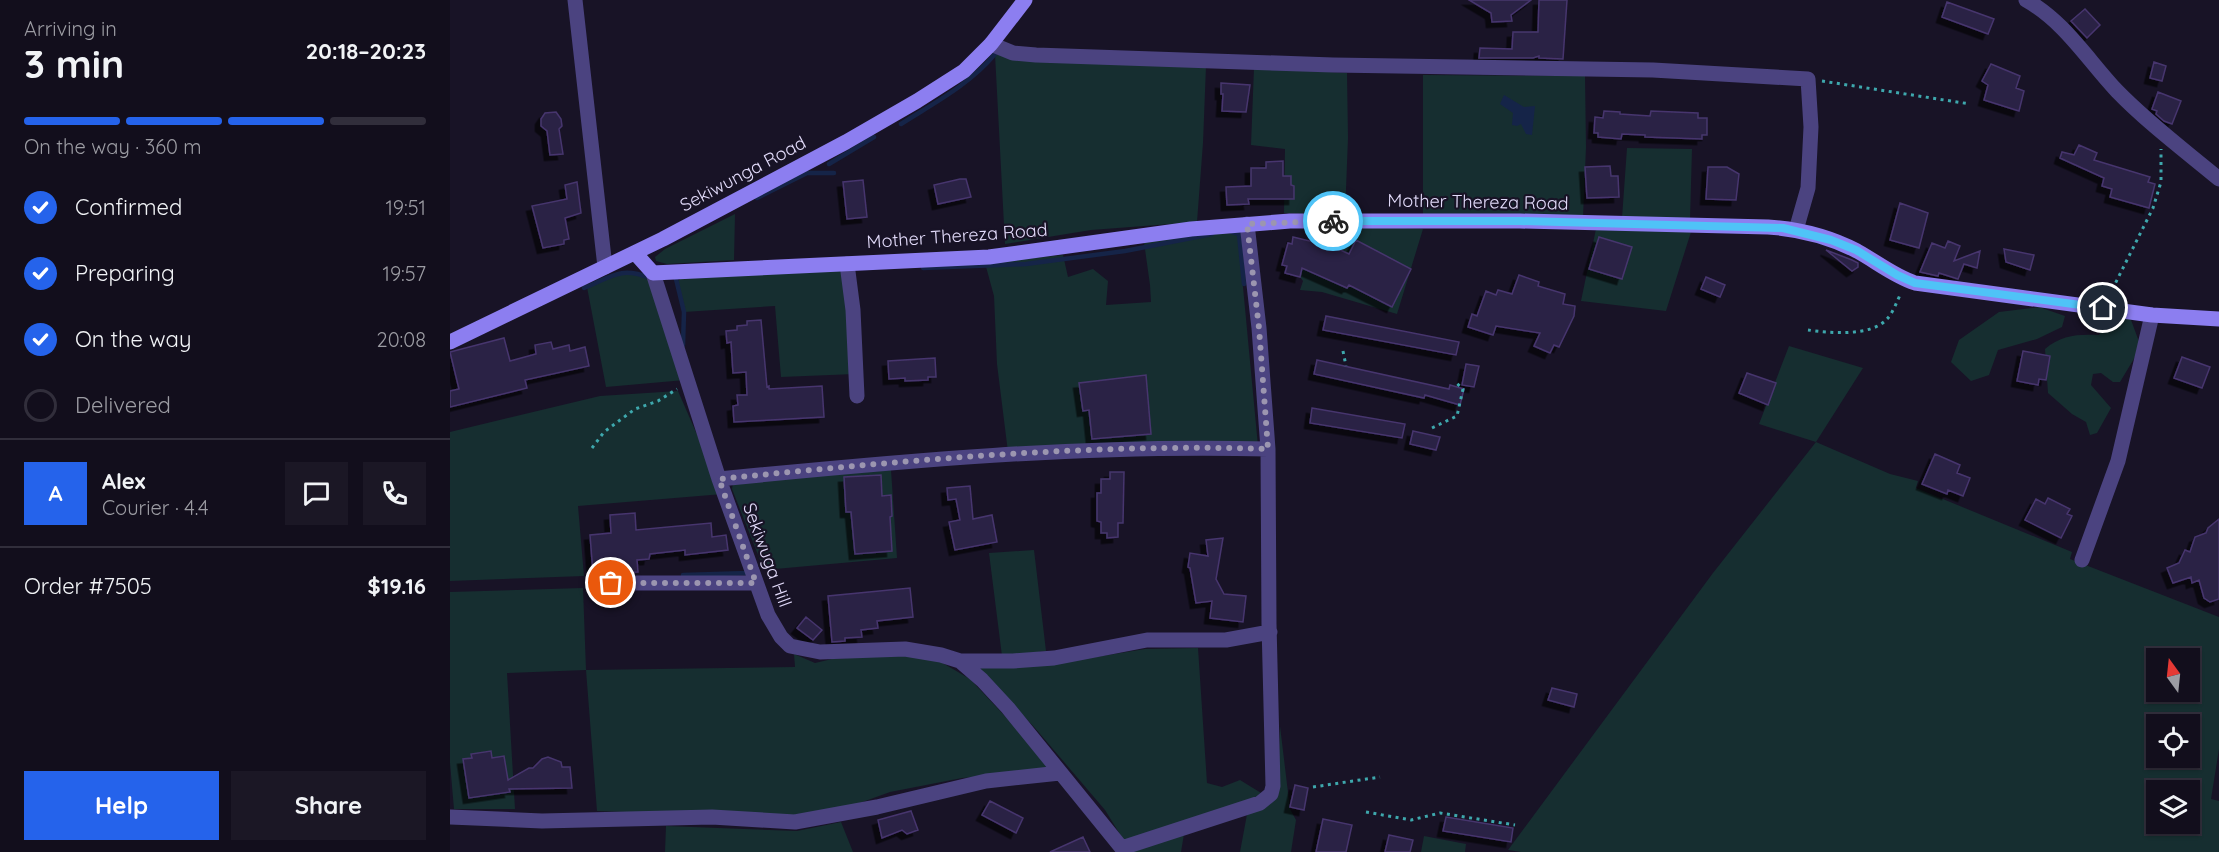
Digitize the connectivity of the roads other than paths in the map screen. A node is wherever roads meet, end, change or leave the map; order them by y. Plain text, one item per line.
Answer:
1 (575, 0) edge
2 (1025, 0) edge
3 (2026, 0) edge
4 (991, 44) junction
5 (2219, 178) edge
6 (1247, 224) junction
7 (1796, 230) junction
8 (635, 253) junction
9 (847, 264) junction
10 (605, 267) junction
11 (653, 273) junction
12 (2152, 315) junction
13 (2219, 319) edge
14 (450, 342) edge
15 (857, 396) dead end
16 (1268, 449) junction
17 (719, 479) junction
18 (2082, 560) dead end
19 (594, 583) dead end
20 (756, 583) junction
21 (1270, 632) junction
22 (960, 661) junction
23 (1060, 774) junction
24 (450, 817) edge
25 (1124, 850) edge

1 - 10 street
2 - 4 street, Sekiwunga Road
3 - 5 street
4 - 7 street
4 - 8 street, Sekiwunga Road
6 - 7 street, Mother Thereza Road
6 - 9 street, Mother Thereza Road
6 - 16 street
7 - 12 street, Mother Thereza Road
8 - 10 street, Sekiwunga Road
8 - 11 street
9 - 11 street, Mother Thereza Road
9 - 15 street
10 - 14 street, Sekiwunga Road
11 - 17 street, Sekiwuga Hill
12 - 13 street, Mother Thereza Road
12 - 18 street
16 - 17 street
16 - 21 street
17 - 20 street, Sekiwuga Hill
19 - 20 street
20 - 22 street, Sekiwuga Hill
21 - 22 street
21 - 25 street
22 - 23 street, Sekiwuga Hill
23 - 24 street
23 - 25 street, Sekiwuga Hill

